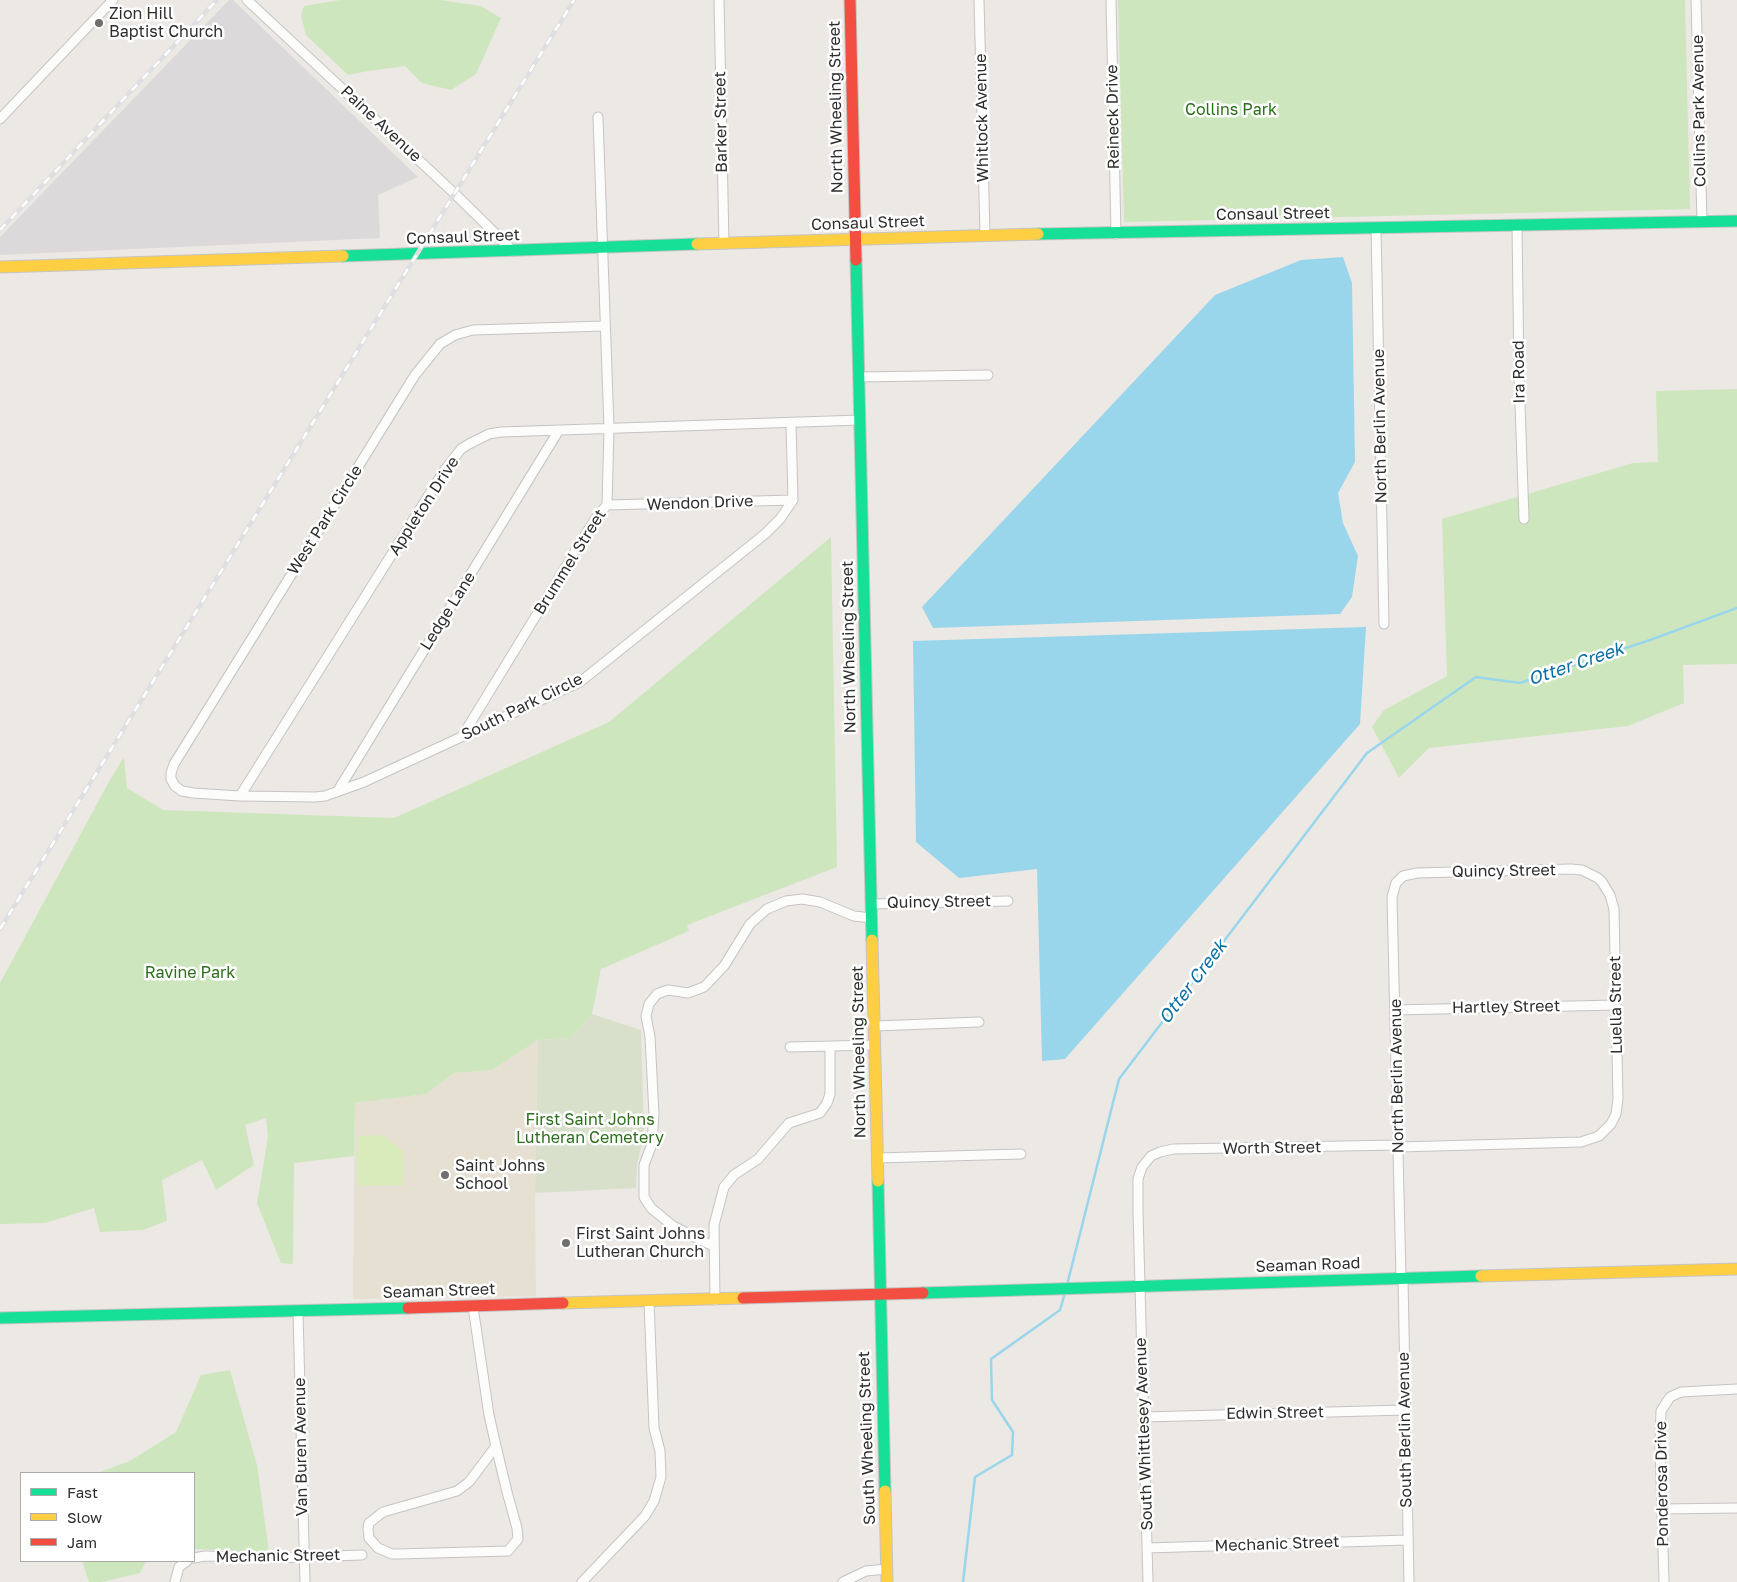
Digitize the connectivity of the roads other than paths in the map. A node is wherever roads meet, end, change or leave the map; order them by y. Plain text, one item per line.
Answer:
1 (112, 0) edge
2 (247, 0) edge
3 (719, 0) edge
4 (850, 0) edge
5 (979, 0) edge
6 (1110, 0) edge
7 (1696, 0) edge
8 (598, 117) dead end
9 (0, 120) edge
10 (1737, 221) edge
11 (1702, 222) junction
12 (1517, 225) junction
13 (1376, 228) junction
14 (1116, 234) junction
15 (985, 236) junction
16 (856, 240) junction
17 (724, 244) junction
18 (602, 248) junction
19 (513, 251) junction
20 (0, 267) edge
21 (604, 326) junction
22 (988, 375) dead end
23 (859, 377) junction
24 (860, 420) junction
25 (791, 424) junction
26 (609, 428) junction
27 (559, 430) junction
28 (792, 500) junction
29 (607, 506) junction
30 (1524, 519) dead end
31 (1384, 624) dead end
32 (463, 736) junction
33 (337, 792) junction
34 (240, 796) junction
35 (1402, 876) joint
36 (1602, 882) joint
37 (1008, 901) dead end
38 (871, 904) junction
39 (871, 918) junction
40 (1616, 1004) junction
41 (1395, 1010) junction
42 (979, 1022) dead end
43 (875, 1026) junction
44 (875, 1045) junction
45 (790, 1047) dead end
46 (830, 1047) junction
47 (1608, 1128) joint
48 (1399, 1146) junction
49 (1021, 1154) dead end
50 (877, 1158) junction
51 (1147, 1159) joint
52 (713, 1246) junction
53 (1737, 1269) edge
54 (1402, 1278) junction
55 (1140, 1286) junction
56 (879, 1294) junction
57 (714, 1300) junction
58 (649, 1302) junction
59 (473, 1306) junction
60 (298, 1312) junction
61 (0, 1318) edge
62 (1737, 1389) edge
63 (1405, 1410) junction
64 (1144, 1417) junction
65 (496, 1446) junction
66 (1737, 1508) edge
67 (1662, 1509) junction
68 (1407, 1540) junction
69 (1147, 1548) junction
70 (362, 1554) dead end
71 (304, 1556) junction
72 (195, 1558) edge
73 (186, 1562) edge
74 (887, 1569) junction
75 (175, 1582) edge
76 (305, 1582) edge
77 (582, 1582) edge
78 (842, 1582) edge
79 (887, 1582) edge
80 (1148, 1582) edge
81 (1409, 1582) edge
82 (1664, 1582) edge

1 - 9 street
2 - 19 street, Paine Avenue
3 - 17 street, Barker Street
4 - 16 street, North Wheeling Street
5 - 15 street, Whitlock Avenue
6 - 14 street, Reineck Drive
7 - 11 street, Collins Park Avenue
8 - 18 street, Brummel Street
10 - 11 street, Consaul Street
11 - 12 street, Consaul Street
12 - 13 street, Consaul Street
12 - 30 street, Ira Road
13 - 14 street, Consaul Street
13 - 31 street, North Berlin Avenue
14 - 15 street, Consaul Street
15 - 16 street, Consaul Street
16 - 17 street, Consaul Street
16 - 23 street, North Wheeling Street
17 - 18 street, Consaul Street
18 - 19 street, Consaul Street
18 - 21 street, Brummel Street
19 - 20 street, Consaul Street
21 - 26 street, Brummel Street
21 - 34 street, West Park Circle
22 - 23 street
23 - 24 street, North Wheeling Street
24 - 25 street, Appleton Drive
24 - 38 street, North Wheeling Street
25 - 26 street, Appleton Drive
25 - 28 street
26 - 27 street, Appleton Drive
26 - 29 street, Brummel Street
27 - 33 street, Ledge Lane
27 - 34 street, Appleton Drive
28 - 29 street, Wendon Drive
28 - 32 street, South Park Circle
29 - 32 street, Brummel Street
32 - 33 street, South Park Circle
33 - 34 street, South Park Circle
35 - 36 street, Quincy Street
35 - 41 street, North Berlin Avenue
36 - 40 street, Luella Street
37 - 38 street, Quincy Street
38 - 39 street, North Wheeling Street
39 - 43 street, North Wheeling Street
39 - 52 street
40 - 41 street, Hartley Street
40 - 47 street, Luella Street
41 - 48 street, North Berlin Avenue
42 - 43 street
43 - 44 street, North Wheeling Street
44 - 46 street
44 - 50 street, North Wheeling Street
45 - 46 street
46 - 52 street
47 - 48 street, Worth Street
48 - 51 street, Worth Street
48 - 54 street, North Berlin Avenue
49 - 50 street
50 - 56 street, North Wheeling Street
51 - 55 street, South Whittlesey Avenue
52 - 57 street
53 - 54 street, Seaman Road
54 - 55 street, Seaman Road
54 - 63 street, South Berlin Avenue
55 - 56 street, Seaman Road
55 - 64 street, South Whittlesey Avenue
56 - 57 street, Seaman Street
56 - 74 street, South Wheeling Street
57 - 58 street, Seaman Street
58 - 59 street, Seaman Street
58 - 77 street
59 - 60 street, Seaman Street
59 - 65 street
60 - 61 street, Seaman Street
60 - 71 street, Van Buren Avenue
62 - 67 street, Ponderosa Drive
63 - 64 street, Edwin Street
63 - 68 street, South Berlin Avenue
64 - 69 street, South Whittlesey Avenue
65 - 65 street
66 - 67 street
67 - 82 street, Ponderosa Drive
68 - 69 street, Mechanic Street
68 - 81 street, South Berlin Avenue
69 - 80 street, South Whittlesey Avenue
70 - 71 street, Mechanic Street
71 - 72 street, Mechanic Street
71 - 76 street, Van Buren Avenue
73 - 75 street
74 - 78 street
74 - 79 street, South Wheeling Street

